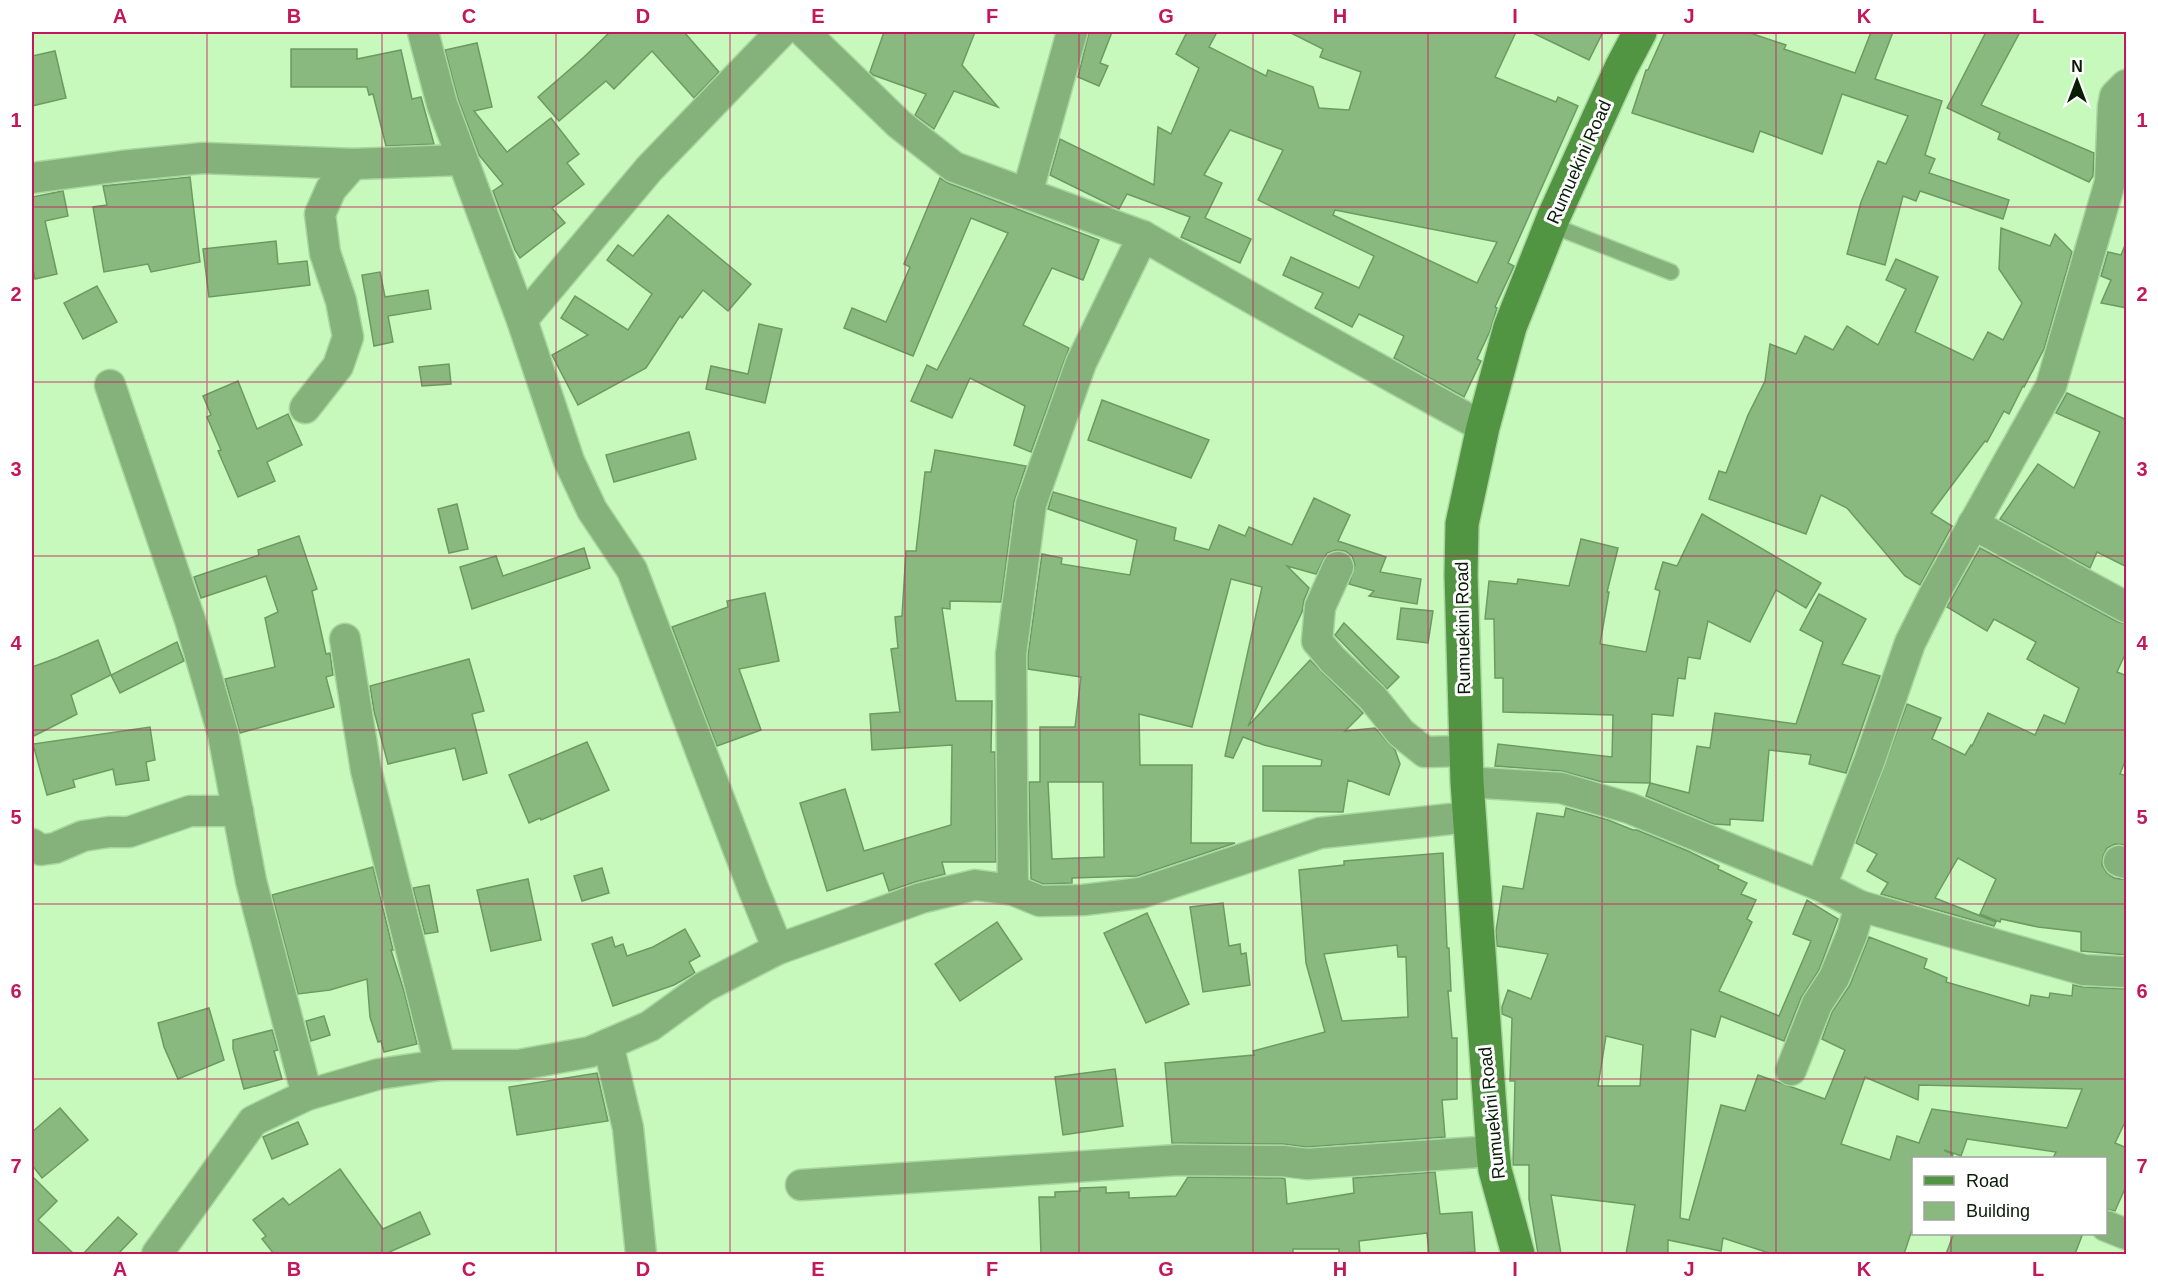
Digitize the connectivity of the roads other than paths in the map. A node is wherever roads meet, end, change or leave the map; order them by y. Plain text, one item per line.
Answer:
1 (423, 32) edge
2 (782, 32) edge
3 (804, 32) edge
4 (1072, 32) edge
5 (1640, 32) edge
6 (2127, 85) edge
7 (461, 160) junction
8 (353, 164) junction
9 (32, 178) edge
10 (1027, 194) junction
11 (1551, 225) junction
12 (1143, 236) junction
13 (1671, 272) dead end
14 (522, 320) junction
15 (110, 385) dead end
16 (305, 408) dead end
17 (1483, 427) junction
18 (1973, 524) junction
19 (1338, 567) dead end
20 (2127, 607) edge
21 (345, 639) dead end
22 (1466, 766) junction
23 (238, 811) junction
24 (1469, 817) junction
25 (32, 844) edge
26 (1821, 886) junction
27 (1013, 890) junction
28 (1860, 906) junction
29 (778, 949) junction
30 (2127, 972) edge
31 (608, 1044) junction
32 (440, 1065) junction
33 (1791, 1070) dead end
34 (307, 1095) junction
35 (1493, 1151) junction
36 (801, 1185) dead end
37 (2107, 1226) edge
38 (2127, 1234) edge
39 (157, 1254) edge
40 (641, 1254) edge
41 (1518, 1254) edge

1 - 7 street
2 - 14 street
3 - 10 street
4 - 10 street
5 - 11 street, Rumuekini Road
6 - 18 street
7 - 8 street
7 - 14 street
8 - 9 street
8 - 16 street
10 - 12 street
11 - 13 lane
11 - 17 street, Rumuekini Road
12 - 17 street
12 - 27 street
14 - 29 street
15 - 23 street
17 - 22 street, Rumuekini Road
18 - 20 street
18 - 26 street
19 - 22 street
21 - 32 street
22 - 24 street, Rumuekini Road
22 - 26 street
23 - 25 street
23 - 34 street
24 - 27 street
24 - 35 street, Rumuekini Road
26 - 28 street
27 - 29 street
28 - 30 street
28 - 33 street
29 - 31 street
31 - 32 street
31 - 40 street
32 - 34 street
34 - 39 street
35 - 36 street
35 - 41 street, Rumuekini Road
37 - 38 street

